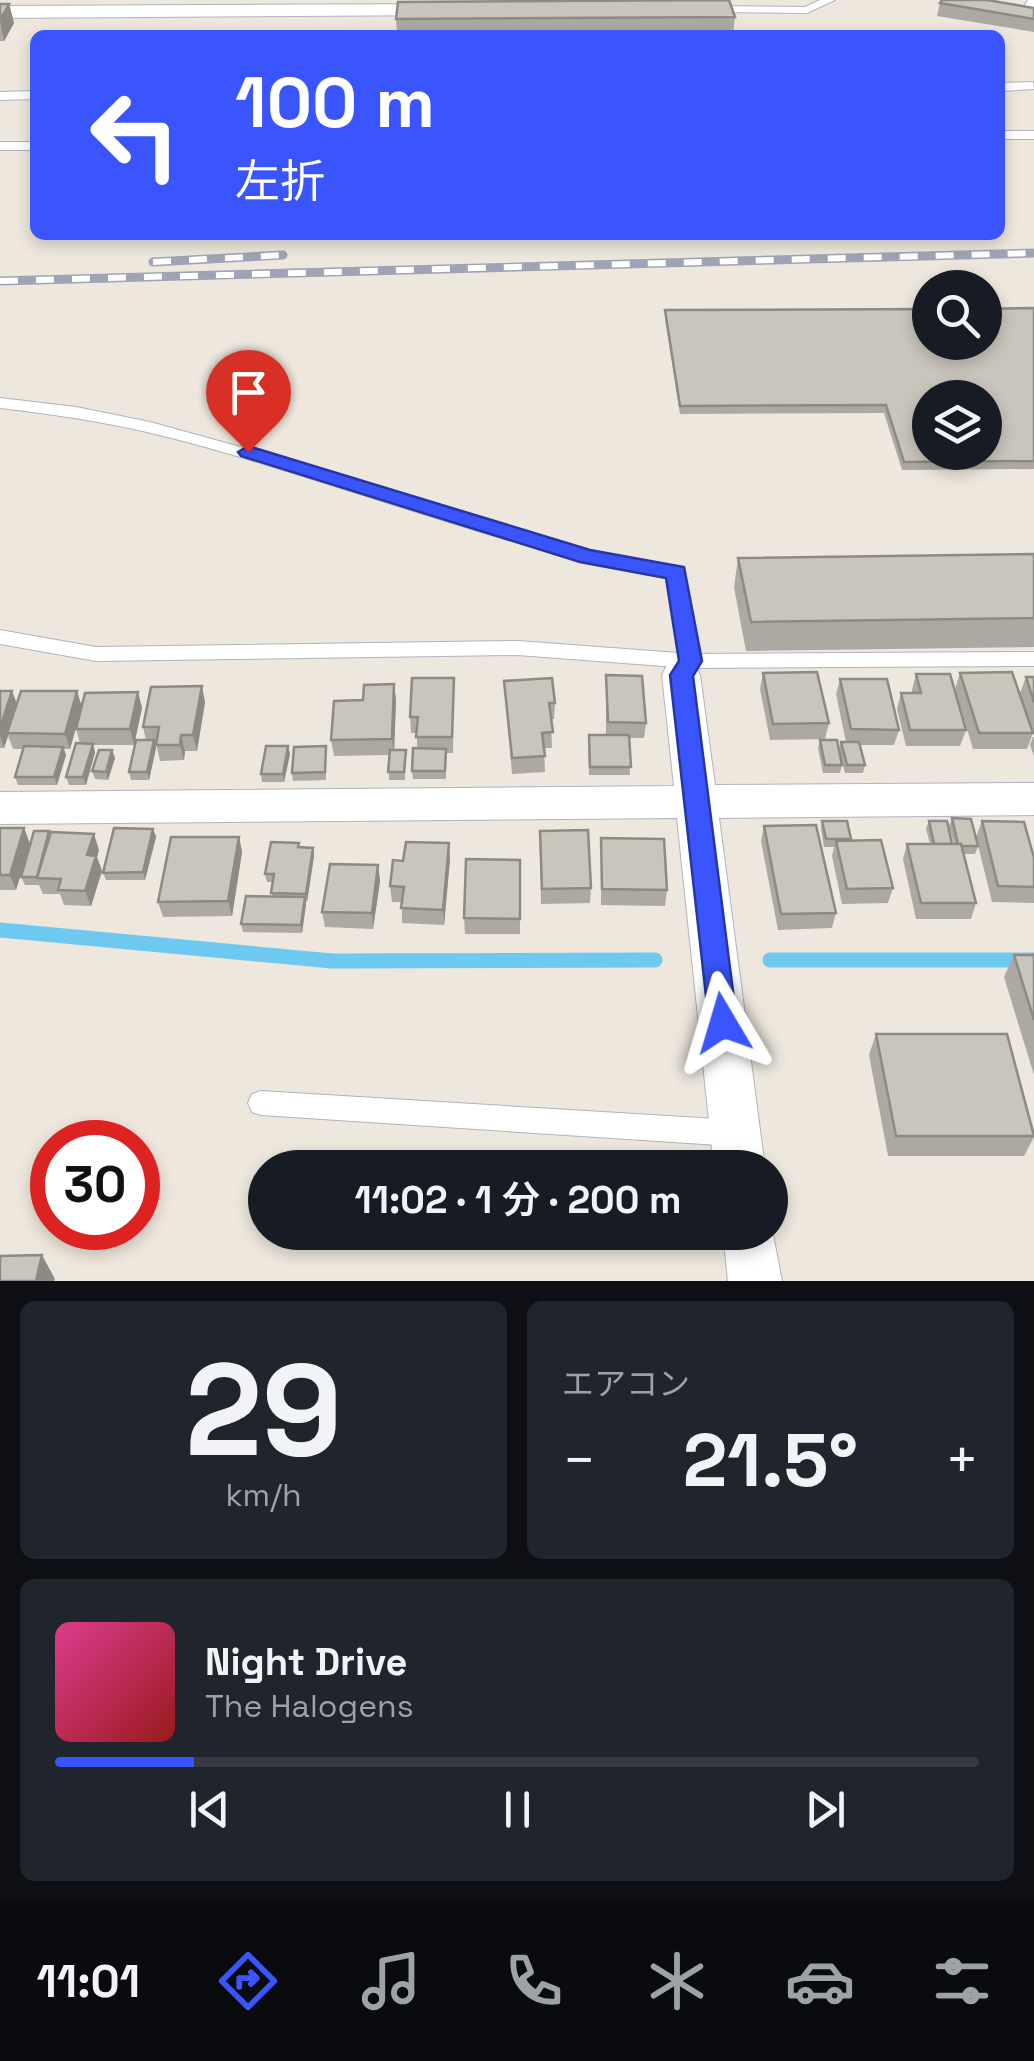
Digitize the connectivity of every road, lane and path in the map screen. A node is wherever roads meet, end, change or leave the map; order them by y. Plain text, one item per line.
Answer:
1 (829, 0) edge
2 (953, 0) edge
3 (1034, 0) edge
4 (476, 9) edge
5 (692, 9) edge
6 (0, 12) edge
7 (1033, 86) edge
8 (1005, 87) edge
9 (0, 96) edge
10 (30, 96) edge
11 (1005, 135) edge
12 (1034, 135) edge
13 (0, 146) edge
14 (30, 146) edge
15 (0, 403) edge
16 (0, 637) edge
17 (1034, 659) edge
18 (686, 668) junction
19 (1034, 799) edge
20 (697, 803) junction
21 (0, 808) edge
22 (261, 1103) dead end
23 (738, 1150) edge
24 (751, 1250) edge
25 (755, 1281) edge

1 - 5 lane
2 - 3 lane
4 - 6 street
7 - 8 lane
9 - 10 lane
11 - 12 lane
13 - 14 lane
15 - 18 lane
16 - 18 lane
17 - 18 lane
18 - 20 street
19 - 20 street
20 - 21 street
20 - 23 street
22 - 23 lane
24 - 25 street

